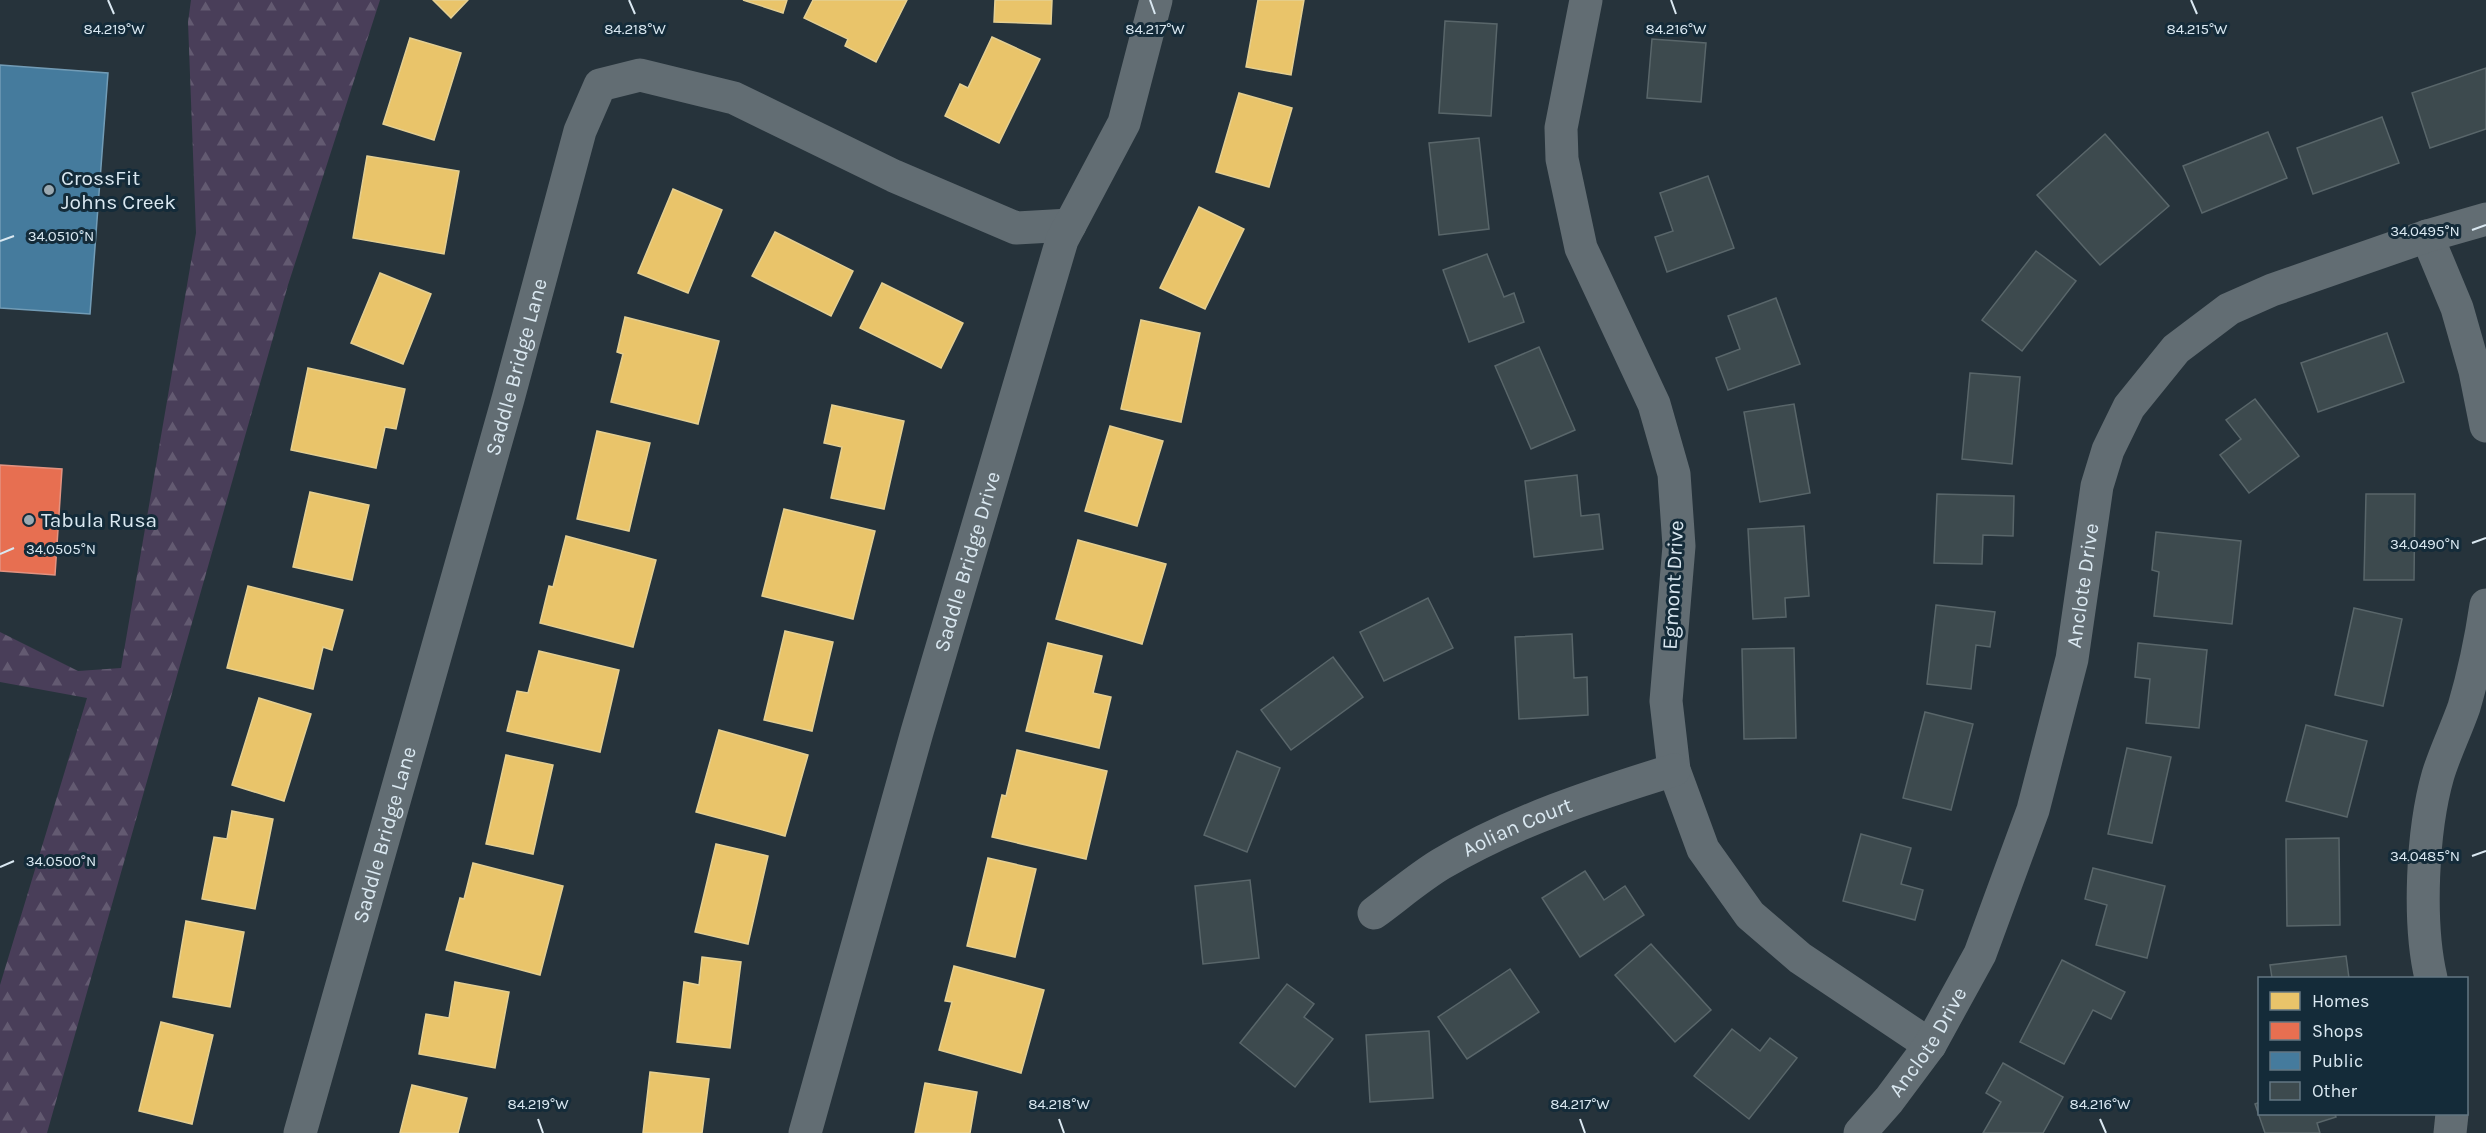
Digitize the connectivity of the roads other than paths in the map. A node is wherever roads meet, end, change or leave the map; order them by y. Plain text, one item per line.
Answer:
1 (1156, 0) edge
2 (1586, 0) edge
3 (2486, 219) edge
4 (1070, 225) junction
5 (2427, 236) junction
6 (2486, 426) edge
7 (2486, 605) edge
8 (1674, 770) junction
9 (1374, 913) dead end
10 (2431, 977) edge
11 (1930, 1045) junction
12 (2452, 1115) edge
13 (300, 1133) edge
14 (805, 1133) edge
15 (1860, 1133) edge
16 (2450, 1133) edge

1 - 4 street, Saddle Bridge Drive
2 - 8 street, Egmont Drive
3 - 5 street, Anclote Drive
4 - 13 street, Saddle Bridge Lane
4 - 14 street, Saddle Bridge Drive
5 - 6 street
5 - 11 street, Anclote Drive
7 - 10 street
8 - 9 street, Aolian Court
8 - 11 street, Egmont Drive
11 - 15 street, Anclote Drive
12 - 16 street

